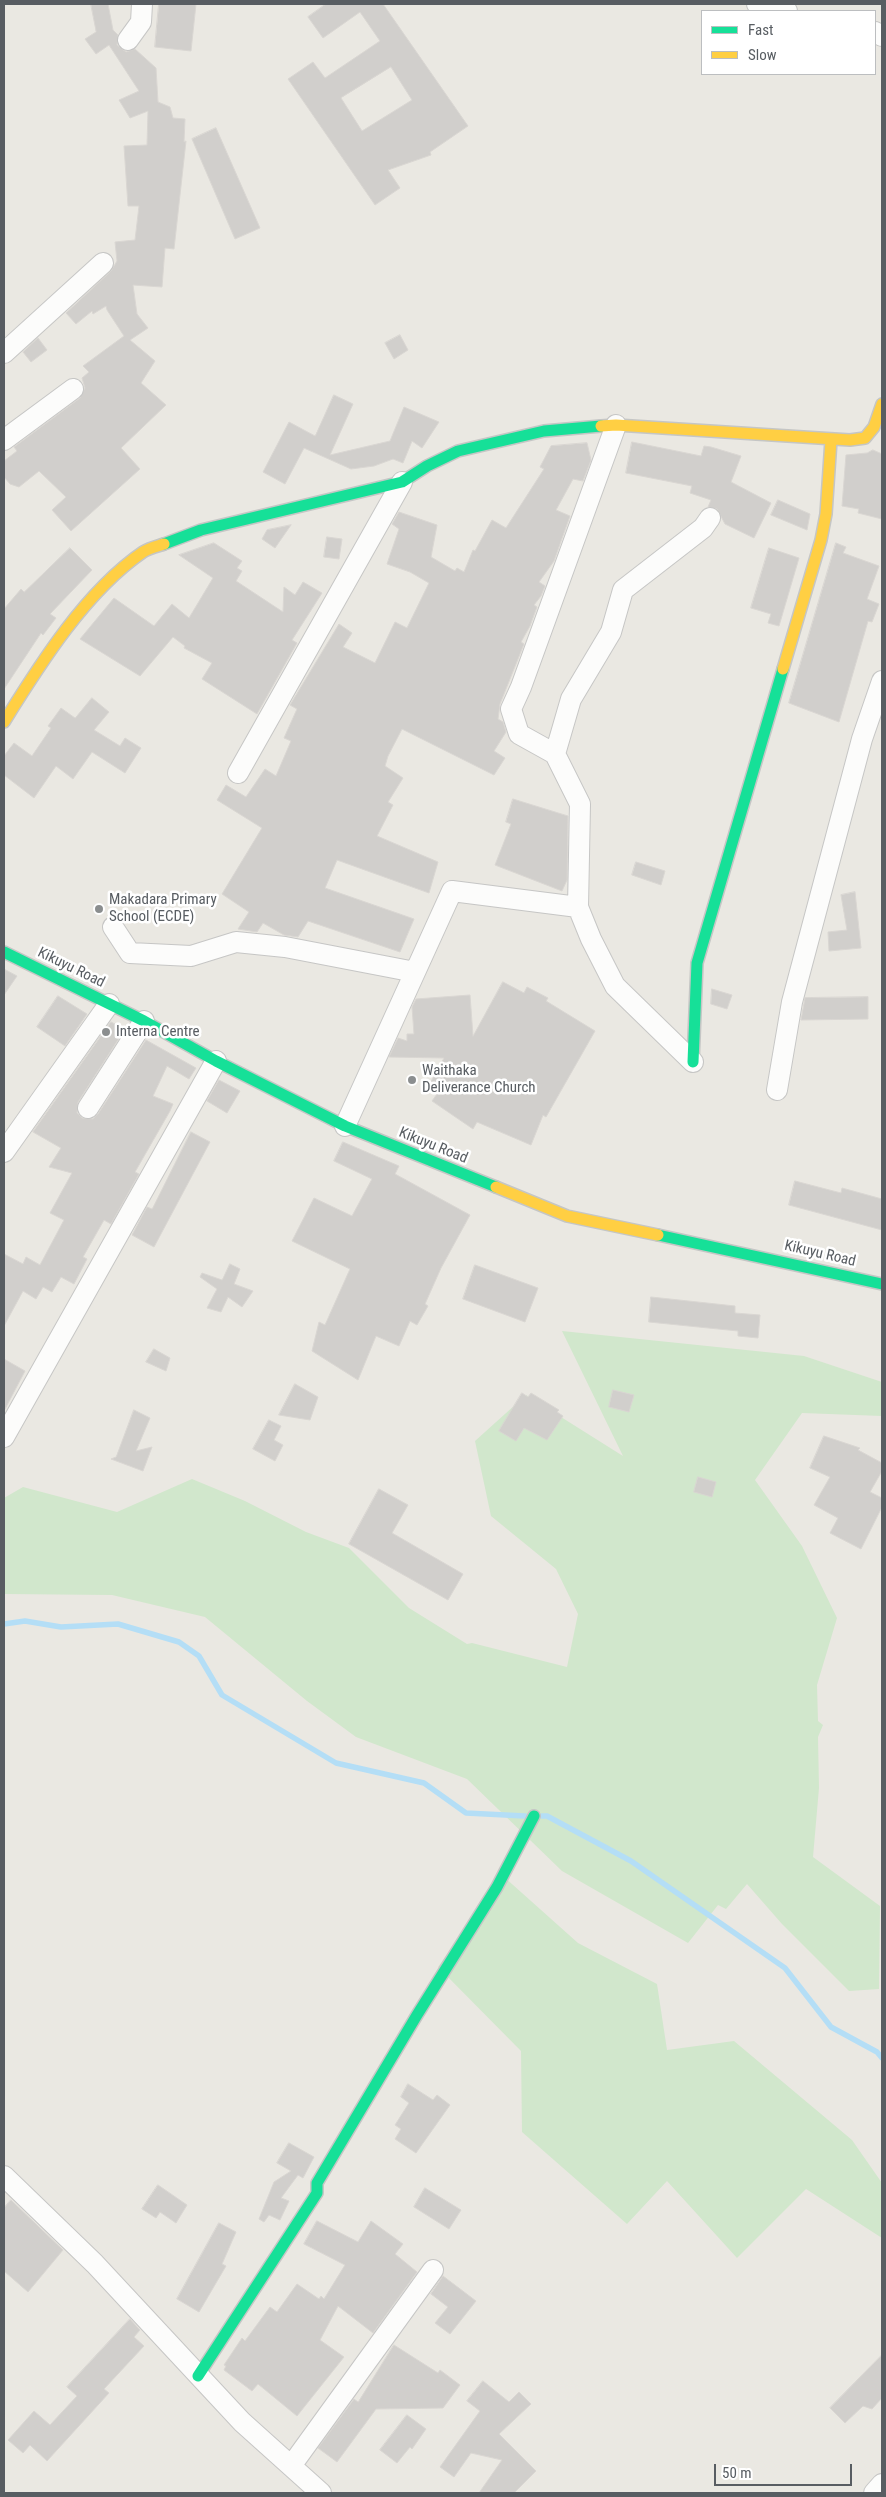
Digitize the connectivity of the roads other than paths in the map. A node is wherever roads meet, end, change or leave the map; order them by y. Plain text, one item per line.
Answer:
1 (142, 4) edge
2 (758, 4) edge
3 (783, 10) edge
4 (128, 40) dead end
5 (103, 263) dead end
6 (4, 353) edge
7 (73, 390) dead end
8 (882, 404) edge
9 (616, 425) junction
10 (4, 440) edge
11 (831, 440) junction
12 (402, 482) junction
13 (710, 518) dead end
14 (882, 681) edge
15 (4, 722) edge
16 (555, 754) junction
17 (238, 773) dead end
18 (578, 907) junction
19 (112, 927) dead end
20 (4, 952) edge
21 (416, 972) junction
22 (109, 1004) junction
23 (144, 1021) junction
24 (216, 1061) junction
25 (693, 1062) joint
26 (777, 1090) dead end
27 (88, 1108) dead end
28 (345, 1126) junction
29 (4, 1152) edge
30 (882, 1284) edge
31 (4, 1437) edge
32 (534, 1816) dead end
33 (4, 2176) edge
34 (433, 2270) dead end
35 (198, 2376) junction
36 (291, 2466) junction
37 (882, 2484) edge
38 (320, 2493) edge
39 (874, 2493) edge

1 - 4 street
2 - 3 street
5 - 6 street
7 - 10 street
8 - 11 street
9 - 11 street
9 - 12 street
9 - 16 street
11 - 25 street
12 - 15 street
12 - 17 street
13 - 16 street
14 - 26 street
16 - 18 street
18 - 21 street
18 - 25 street
19 - 21 street
20 - 22 street, Kikuyu Road
21 - 28 street
22 - 23 street, Kikuyu Road
22 - 29 street
23 - 24 street, Kikuyu Road
23 - 27 street
24 - 28 street, Kikuyu Road
24 - 31 street
28 - 30 street, Kikuyu Road
32 - 35 street
33 - 35 street
34 - 36 street
35 - 36 street
36 - 38 street
37 - 39 street

